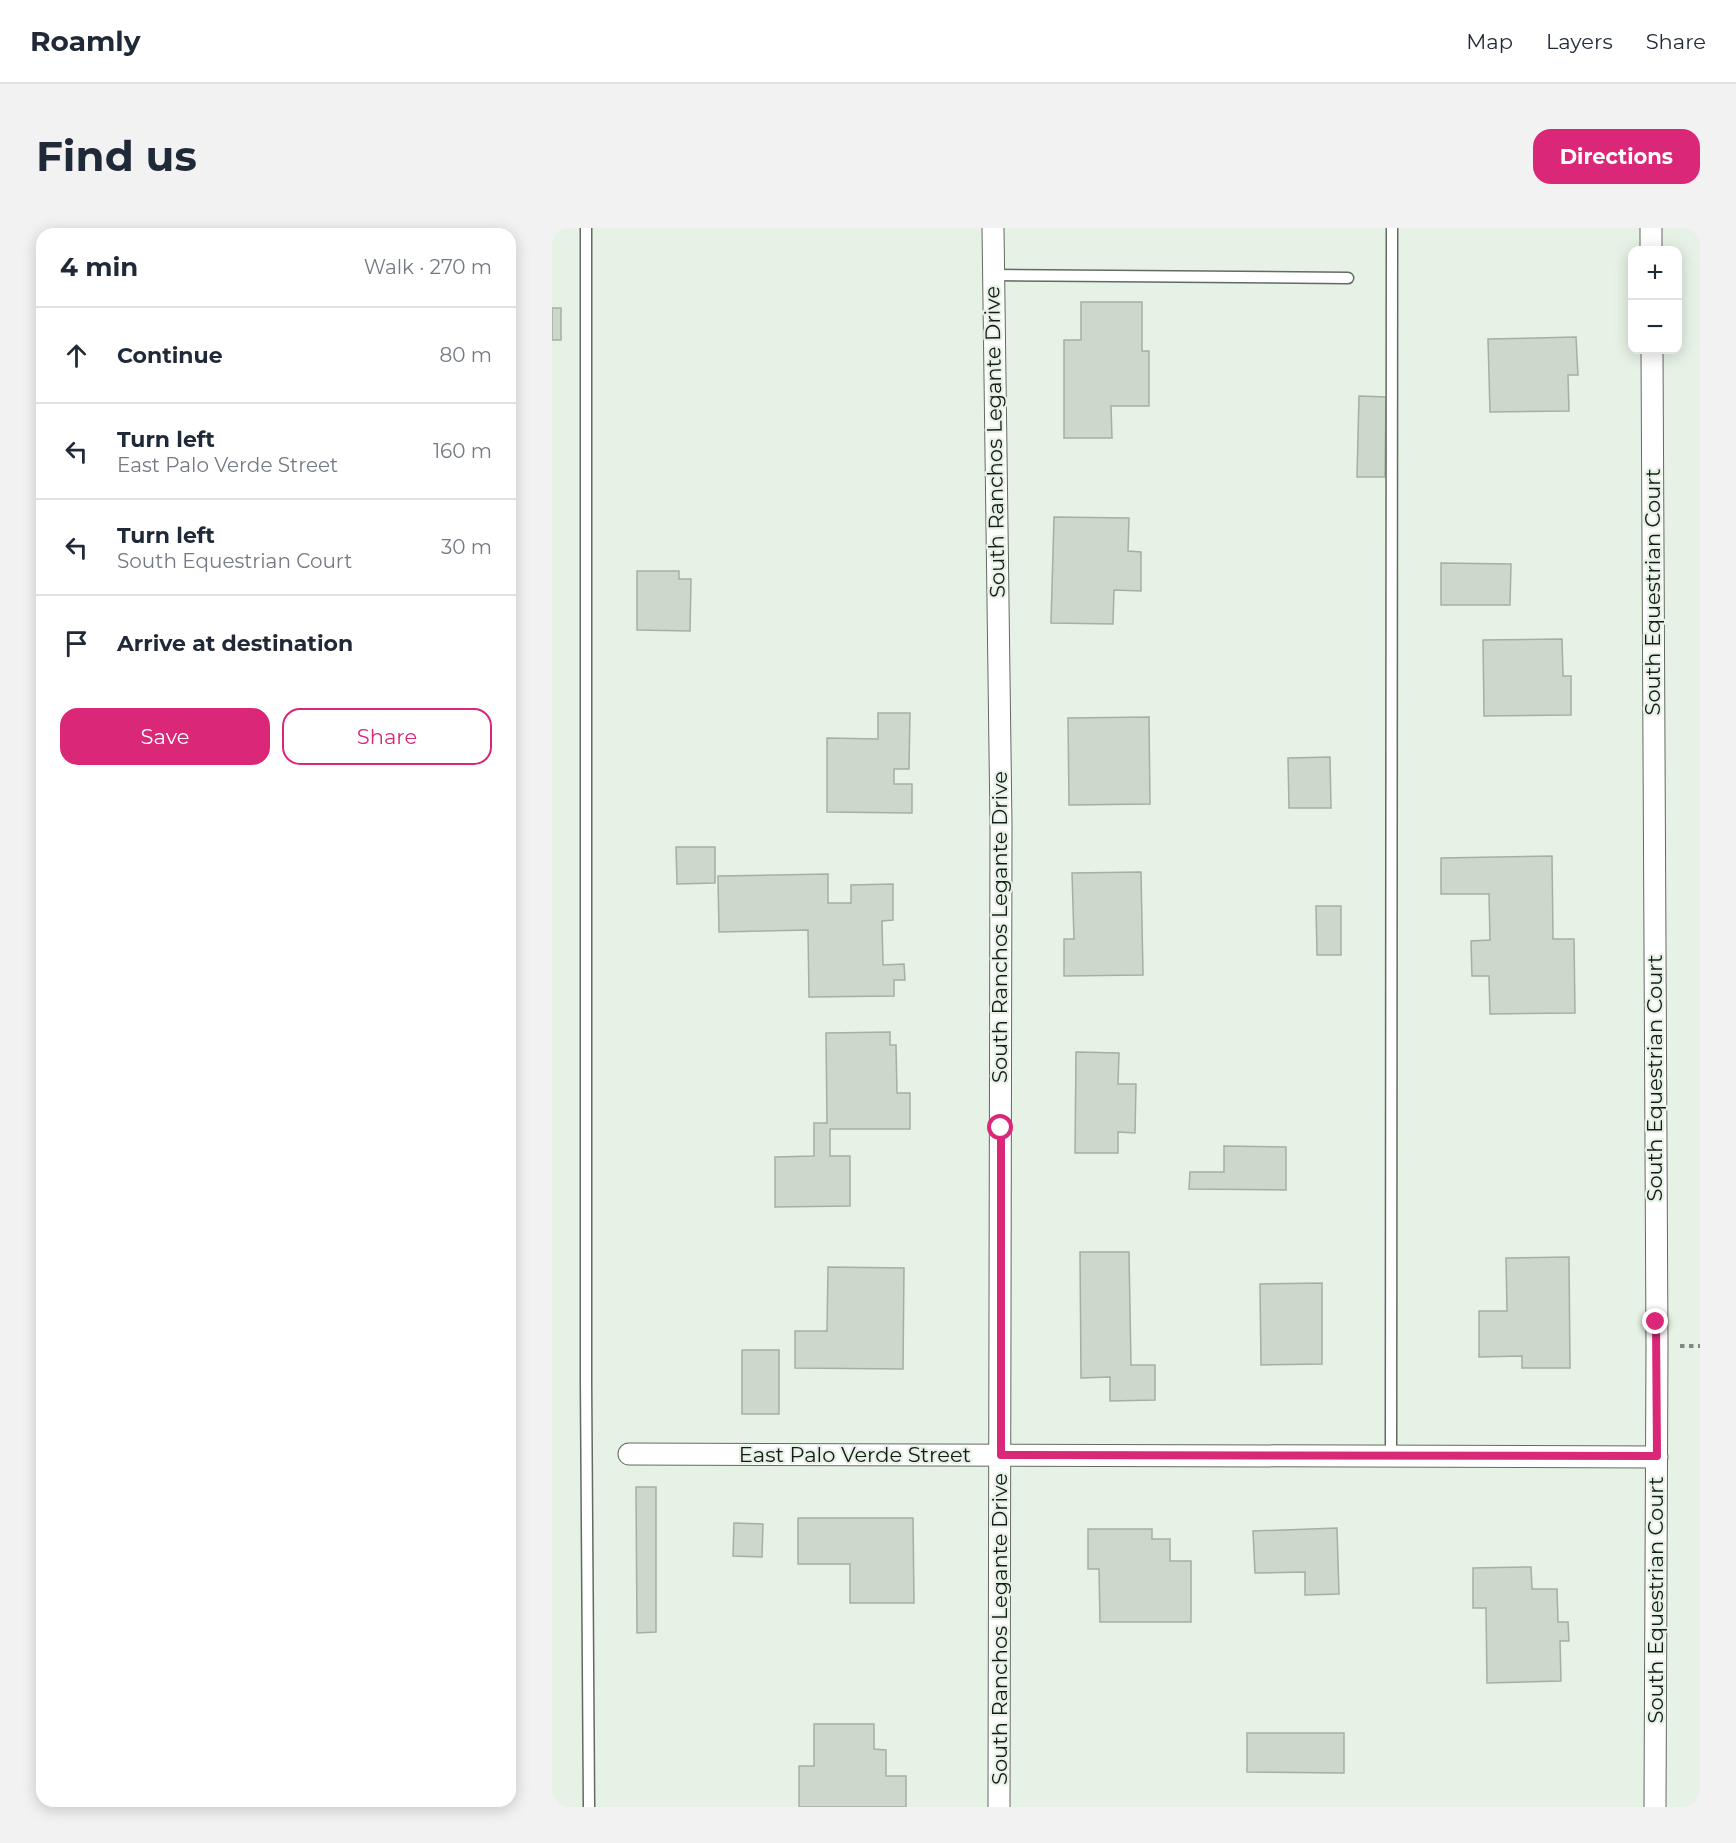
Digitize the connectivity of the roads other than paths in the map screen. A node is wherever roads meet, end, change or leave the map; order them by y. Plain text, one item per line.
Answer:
1 (586, 228) edge
2 (993, 228) edge
3 (1392, 228) edge
4 (1651, 228) edge
5 (1651, 246) edge
6 (993, 275) junction
7 (1348, 278) dead end
8 (1652, 354) edge
9 (629, 1454) dead end
10 (1001, 1455) junction
11 (1391, 1456) junction
12 (1657, 1456) junction
13 (589, 1807) edge
14 (999, 1807) edge
15 (1655, 1807) edge

1 - 13 lane
2 - 6 street, South Ranchos Legante Drive
3 - 11 lane
4 - 5 street
6 - 7 lane
6 - 10 street, South Ranchos Legante Drive
8 - 12 street, South Equestrian Court
9 - 10 street, East Palo Verde Street
10 - 11 street, East Palo Verde Street
10 - 14 street, South Ranchos Legante Drive
11 - 12 street, East Palo Verde Street
12 - 15 street, South Equestrian Court

